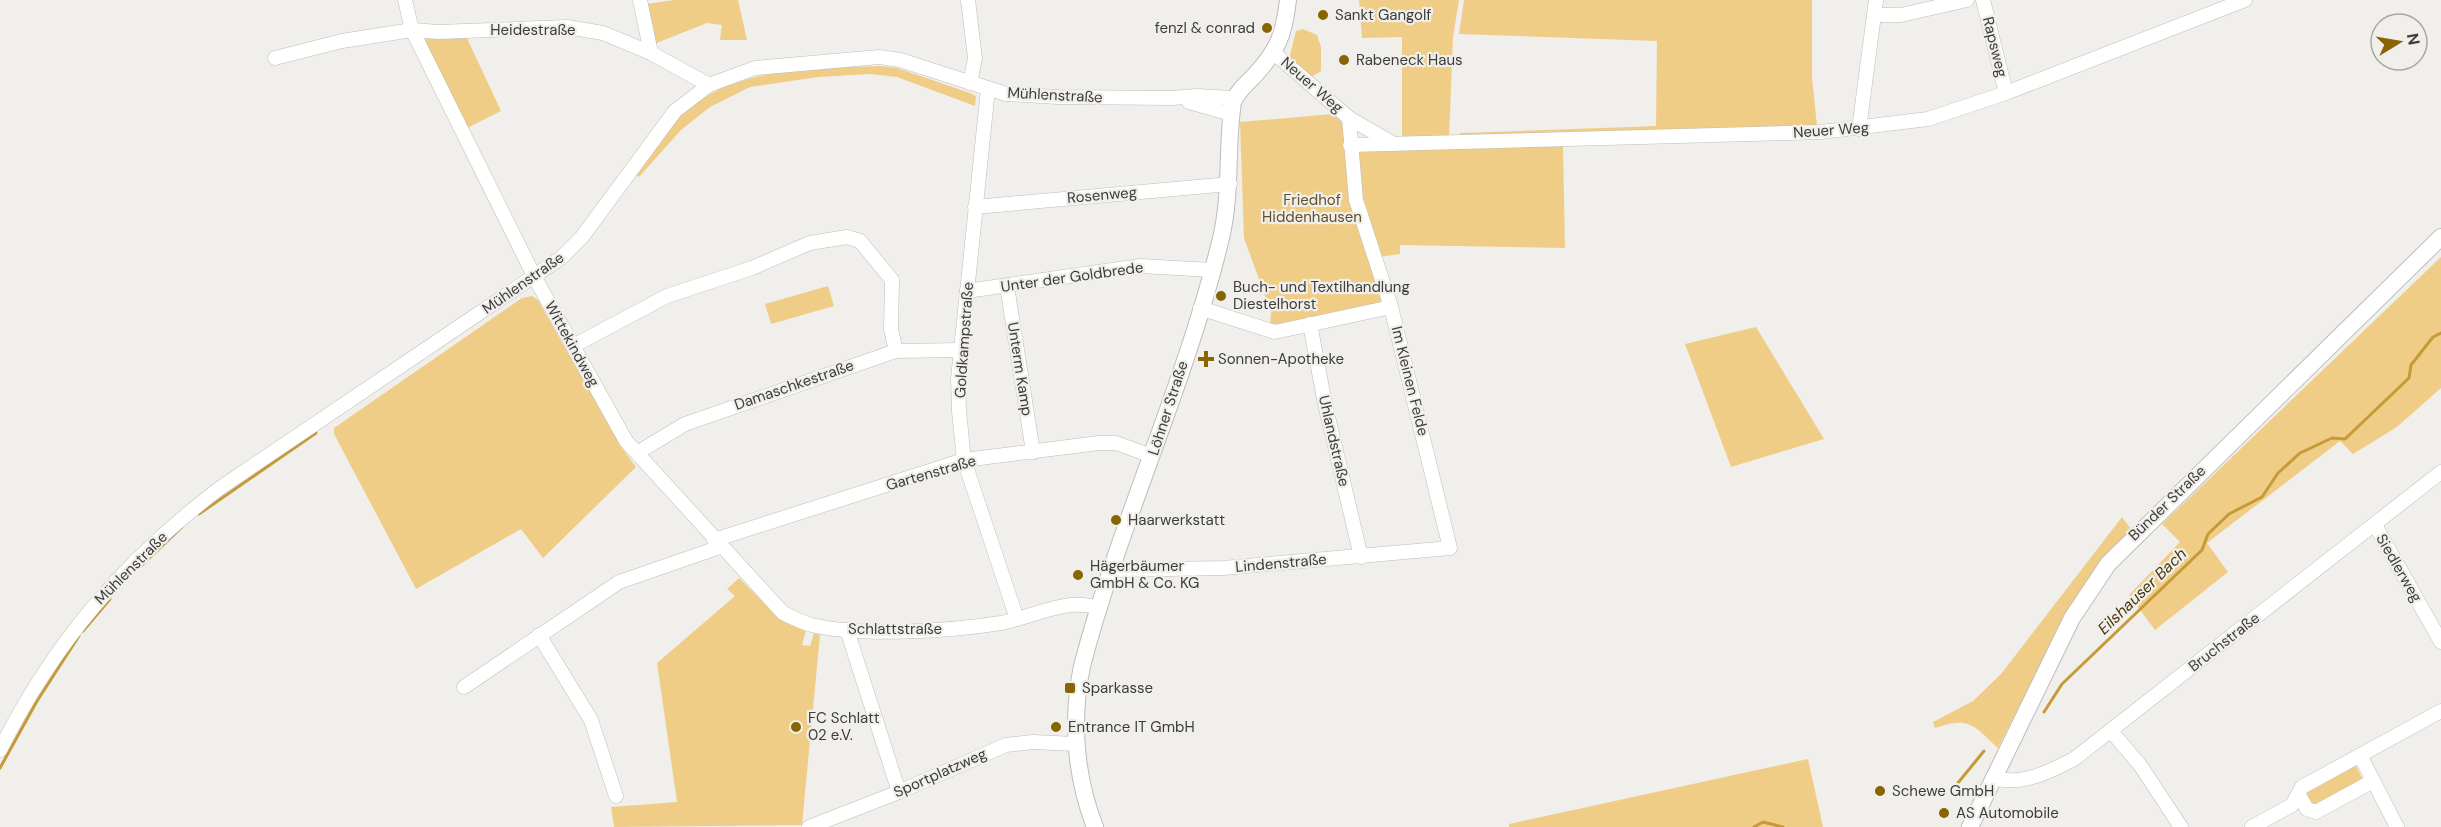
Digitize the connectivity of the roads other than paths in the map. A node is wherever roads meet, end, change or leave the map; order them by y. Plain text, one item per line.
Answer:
1 (405, 0) edge
2 (640, 0) edge
3 (968, 0) edge
4 (1288, 0) edge
5 (1876, 0) edge
6 (1967, 0) edge
7 (1983, 0) edge
8 (2245, 0) edge
9 (1874, 15) junction
10 (412, 30) junction
11 (651, 53) junction
12 (1274, 53) junction
13 (275, 58) dead end
14 (970, 83) junction
15 (709, 85) junction
16 (988, 89) junction
17 (2006, 93) junction
18 (1232, 106) junction
19 (1349, 118) junction
20 (1859, 129) junction
21 (1394, 144) junction
22 (1350, 145) junction
23 (1230, 184) junction
24 (975, 207) junction
25 (2441, 237) edge
26 (1212, 270) junction
27 (535, 278) junction
28 (1007, 286) junction
29 (967, 291) junction
30 (1391, 307) junction
31 (1200, 308) junction
32 (1310, 324) junction
33 (573, 346) junction
34 (961, 350) junction
35 (896, 351) junction
36 (1033, 452) junction
37 (637, 453) junction
38 (1152, 456) junction
39 (964, 460) junction
40 (2441, 472) edge
41 (2375, 525) junction
42 (717, 544) junction
43 (1450, 548) joint
44 (1361, 557) junction
45 (1112, 570) junction
46 (1099, 608) junction
47 (1017, 619) junction
48 (847, 630) junction
49 (539, 635) junction
50 (2441, 642) edge
51 (464, 687) dead end
52 (2441, 711) edge
53 (2111, 732) junction
54 (1076, 744) junction
55 (0, 750) edge
56 (2360, 755) junction
57 (1993, 778) junction
58 (2373, 781) junction
59 (899, 792) junction
60 (2299, 795) junction
61 (616, 796) dead end
62 (809, 827) edge
63 (1095, 827) edge
64 (1970, 827) edge
65 (2181, 827) edge
66 (2252, 827) edge
67 (2397, 827) edge

1 - 10 street
2 - 11 street
3 - 14 street
4 - 12 main road
5 - 9 street
6 - 9 street
7 - 17 street, Rapsweg
8 - 17 street, Neuer Weg
9 - 20 street
10 - 11 street, Heidestraße
10 - 13 street, Heidestraße
10 - 27 street, Wittekindweg
11 - 15 street, Heidestraße
12 - 18 main road
12 - 19 street, Neuer Weg
14 - 15 street, Mühlenstraße
14 - 16 street, Mühlenstraße
15 - 27 street, Mühlenstraße
16 - 18 street, Mühlenstraße
16 - 24 street, Goldkampstraße
17 - 20 street, Neuer Weg
18 - 23 main road, Löhner Straße
19 - 21 street, Neuer Weg
19 - 22 street, Neuer Weg
20 - 21 street, Neuer Weg
21 - 22 street, Neuer Weg
22 - 30 street, Im Kleinen Felde
23 - 24 street, Rosenweg
23 - 26 main road, Löhner Straße
24 - 29 street, Goldkampstraße
25 - 57 main road, Bünder Straße
26 - 28 street, Unter der Goldbrede
26 - 31 main road, Löhner Straße
27 - 33 street, Wittekindweg
27 - 55 street, Mühlenstraße
28 - 29 street, Unter der Goldbrede
28 - 36 street, Unterm Kamp
29 - 34 street, Goldkampstraße
30 - 32 street
30 - 43 street, Im Kleinen Felde
31 - 32 street
31 - 38 main road, Löhner Straße
32 - 44 street, Uhlandstraße
33 - 35 street
33 - 37 street, Wittekindweg
34 - 35 street, Damaschkestraße
34 - 39 street, Goldkampstraße
35 - 37 street, Damaschkestraße
36 - 38 street, Gartenstraße
36 - 39 street, Gartenstraße
37 - 42 street, Wittekindweg
38 - 45 main road, Löhner Straße
39 - 42 street, Gartenstraße
39 - 47 street, Goldkampstraße
40 - 41 street, Bruchstraße
41 - 50 street, Siedlerweg
41 - 53 street, Bruchstraße
42 - 48 street, Schlattstraße
42 - 49 street
43 - 44 street, Lindenstraße
44 - 45 street, Lindenstraße
45 - 46 main road, Löhner Straße
46 - 47 street, Schlattstraße
46 - 54 main road, Löhner Straße
47 - 48 street, Schlattstraße
48 - 59 street
49 - 51 street
49 - 61 street
52 - 56 street
53 - 57 street, Bruchstraße
53 - 65 street
54 - 59 street, Sportplatzweg
54 - 63 main road, Löhner Straße
56 - 58 street
56 - 60 street
57 - 64 main road, Bünder Straße
58 - 60 street
58 - 67 street
59 - 62 street, Sportplatzweg
60 - 66 street

